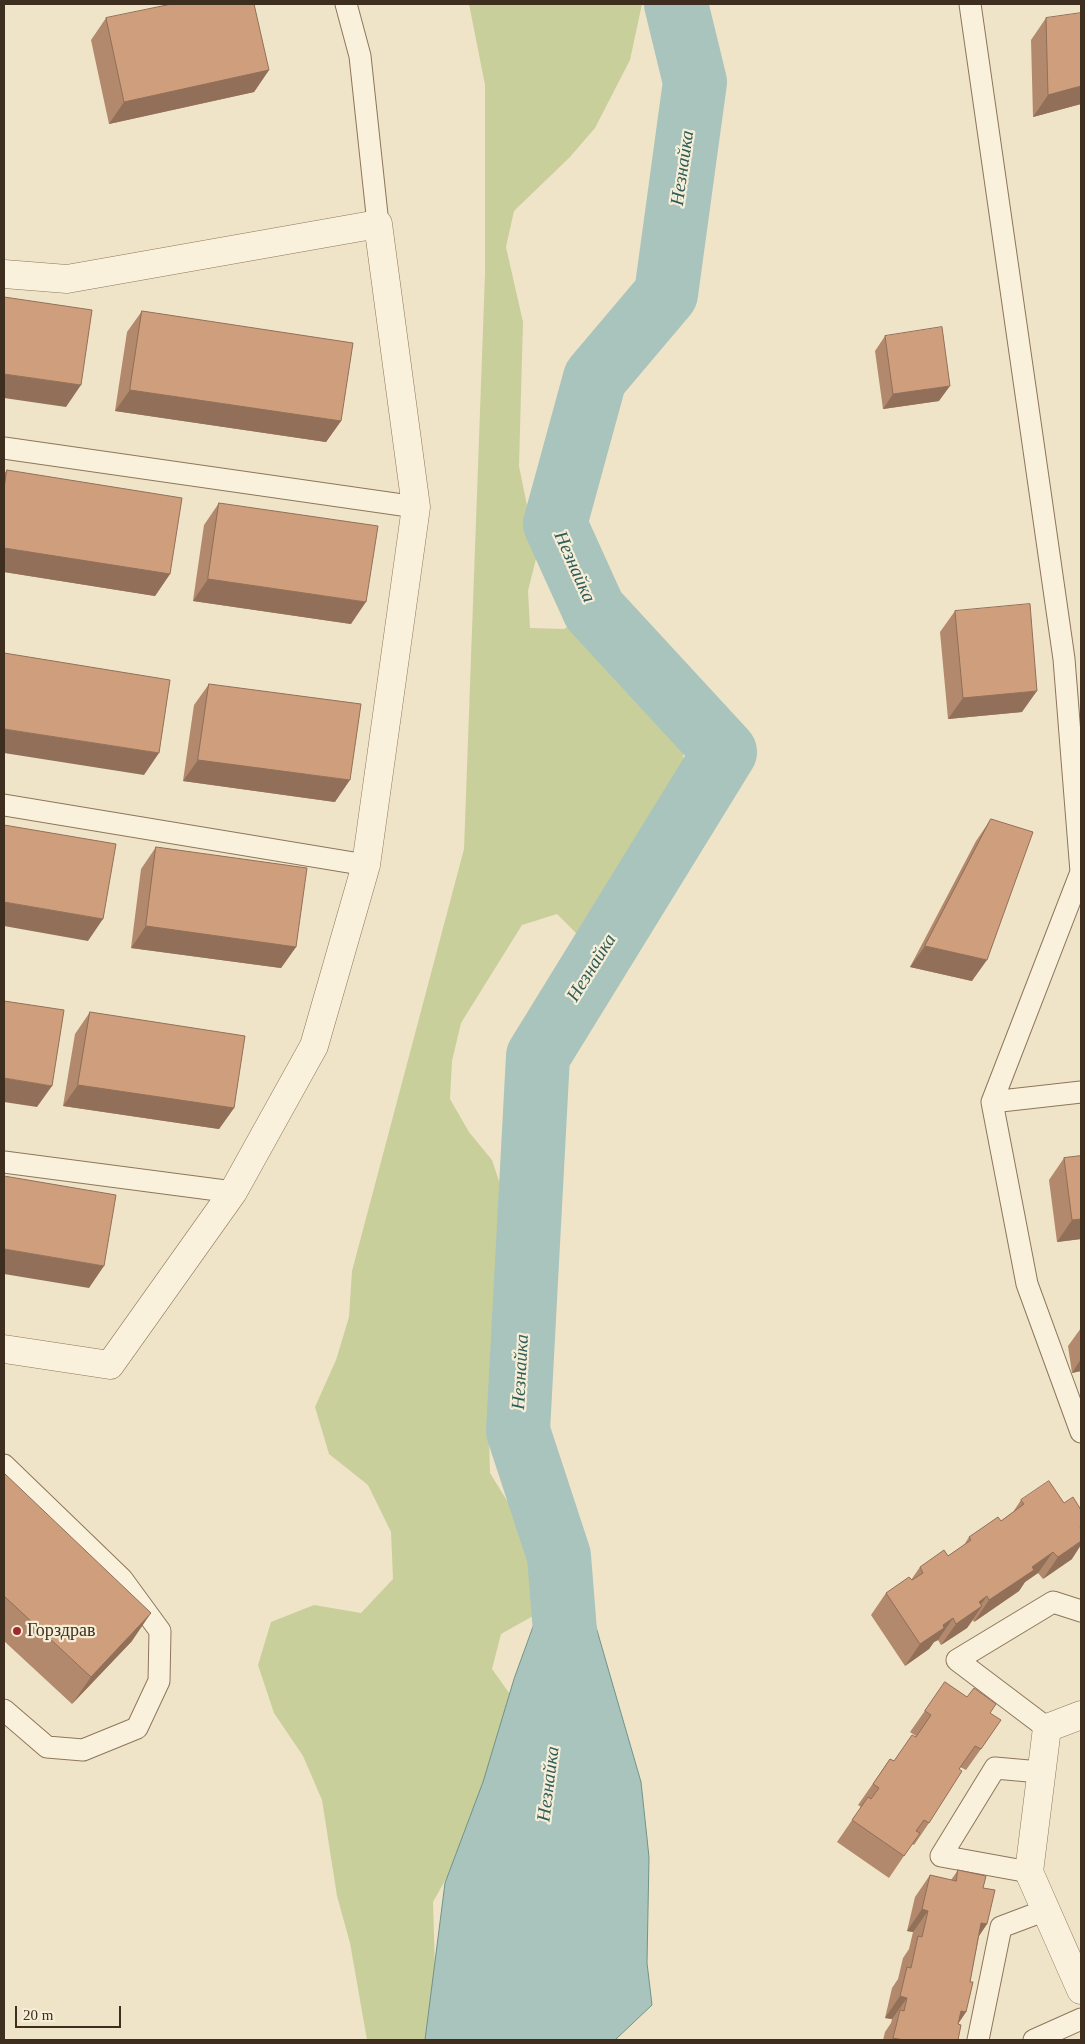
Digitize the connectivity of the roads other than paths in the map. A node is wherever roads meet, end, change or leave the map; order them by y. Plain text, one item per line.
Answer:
1 (346, 4) edge
2 (970, 4) edge
3 (378, 224) junction
4 (4, 274) edge
5 (4, 448) edge
6 (416, 507) junction
7 (4, 805) edge
8 (366, 865) junction
9 (1081, 872) edge
10 (1081, 1092) edge
11 (992, 1102) junction
12 (4, 1162) edge
13 (234, 1192) junction
14 (4, 1349) edge
15 (1081, 1432) edge
16 (4, 1464) edge
17 (1081, 1611) edge
18 (4, 1710) edge
19 (1081, 1715) edge
20 (1047, 1728) junction
21 (1040, 1772) junction
22 (1029, 1872) junction
23 (1046, 1910) junction
24 (1081, 1990) edge
25 (1081, 2019) edge
26 (978, 2040) edge
27 (1034, 2040) edge

1 - 3 lane
2 - 9 lane
3 - 4 street
3 - 6 street
5 - 6 lane
6 - 8 street
7 - 8 lane
8 - 13 street
9 - 11 lane
10 - 11 lane
11 - 15 lane
12 - 13 lane
13 - 14 street
16 - 18 lane
17 - 20 lane
19 - 20 street
20 - 21 street
21 - 22 street
21 - 22 lane
22 - 23 street
23 - 24 street
23 - 26 lane
25 - 27 lane

